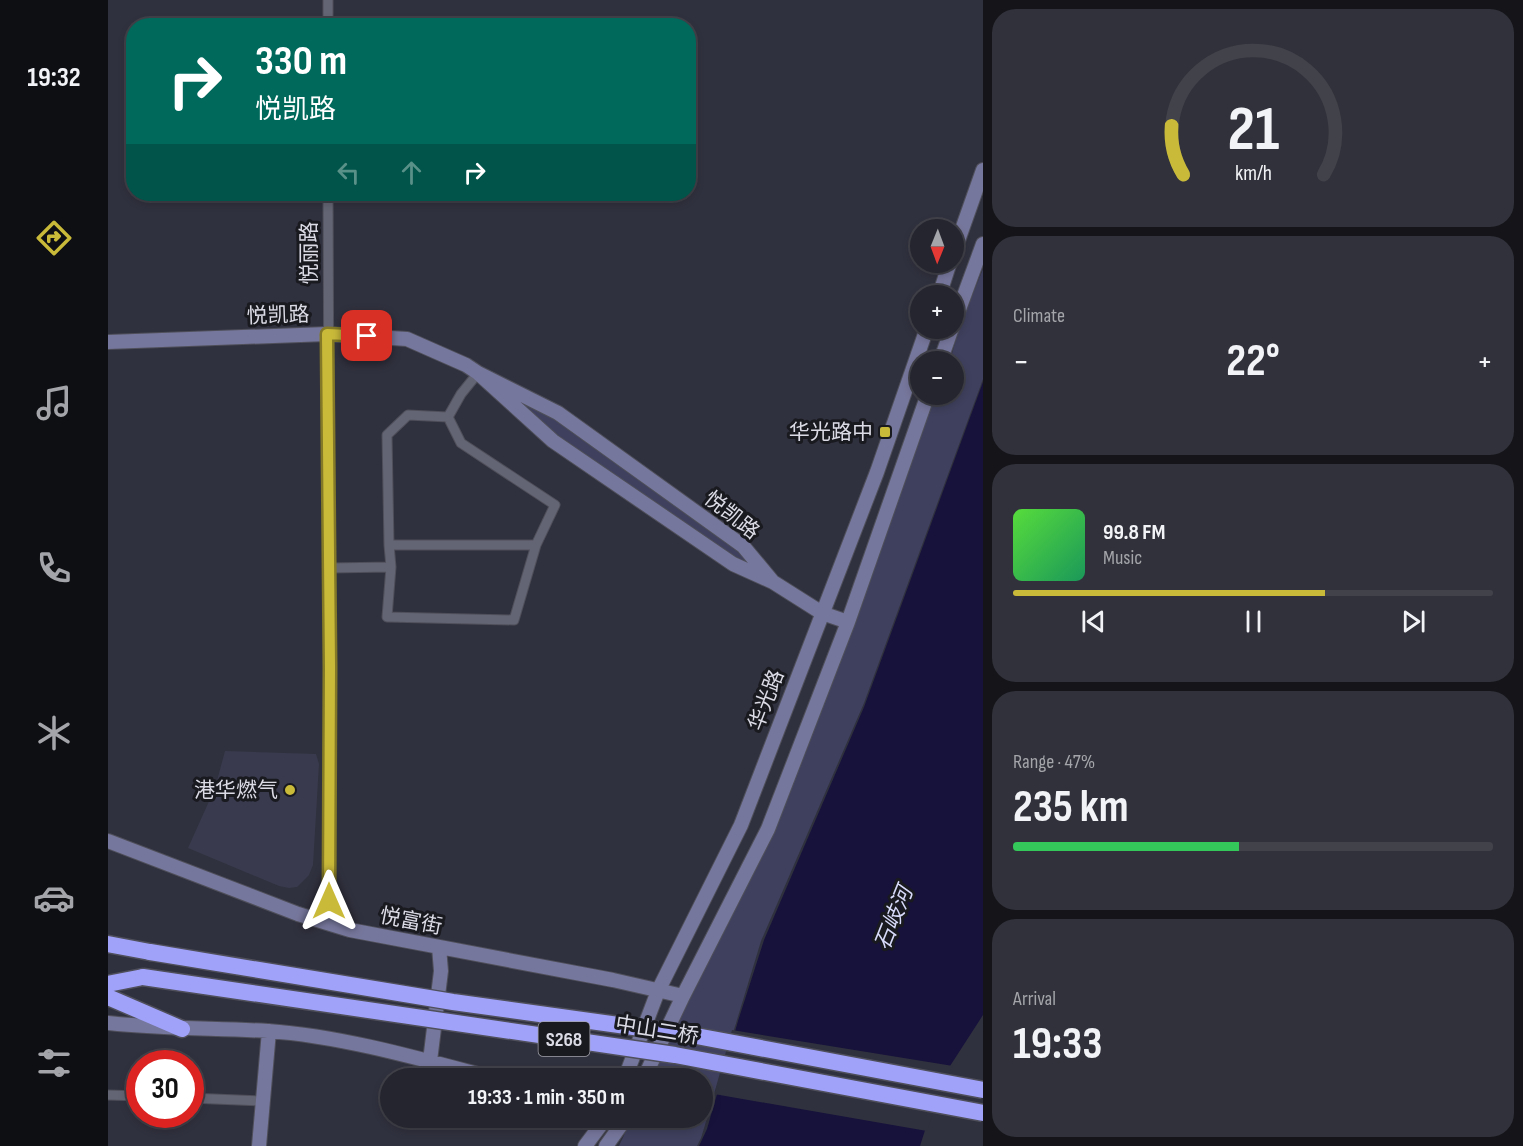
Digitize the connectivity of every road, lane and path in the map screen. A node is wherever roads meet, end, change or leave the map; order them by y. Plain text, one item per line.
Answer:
1 (328, 0) edge
2 (328, 18) edge
3 (983, 170) edge
4 (327, 201) edge
5 (964, 224) edge
6 (983, 244) edge
7 (964, 296) edge
8 (327, 334) junction
9 (923, 339) edge
10 (108, 342) edge
11 (478, 373) junction
12 (924, 405) edge
13 (448, 417) junction
14 (389, 545) junction
15 (536, 545) junction
16 (392, 567) junction
17 (329, 568) junction
18 (773, 582) junction
19 (822, 613) junction
20 (848, 622) junction
21 (108, 841) edge
22 (329, 924) junction
23 (108, 944) edge
24 (439, 947) junction
25 (108, 973) edge
26 (143, 977) junction
27 (108, 984) edge
28 (658, 991) junction
29 (683, 996) junction
30 (108, 997) edge
31 (108, 1023) edge
32 (182, 1029) junction
33 (269, 1031) junction
34 (430, 1061) junction
35 (456, 1068) edge
36 (629, 1068) edge
37 (649, 1068) edge
38 (983, 1090) edge
39 (108, 1095) edge
40 (126, 1096) edge
41 (204, 1099) edge
42 (263, 1101) junction
43 (983, 1113) edge
44 (598, 1128) edge
45 (618, 1128) edge
46 (259, 1146) edge
47 (585, 1146) edge
48 (606, 1146) edge

1 - 2 street
3 - 5 street
4 - 8 street, 悦丽路
6 - 7 street
8 - 10 street, 悦凯路
8 - 11 street, 悦凯路
8 - 17 street, 悦丽路
9 - 19 street, 华光路
11 - 13 street
11 - 18 street, 悦凯路
11 - 18 street, 悦凯路
12 - 20 street
13 - 14 street
13 - 15 street
14 - 15 street
14 - 16 street
15 - 16 street
16 - 17 street
17 - 22 street, 悦丽路
18 - 19 street, 悦凯路
19 - 20 street, 悦凯路
19 - 28 street, 华光路
20 - 29 street
21 - 22 street, 悦富街
22 - 24 street, 悦富街
23 - 38 highway, 中山二桥 / S268, bridge
24 - 28 street, 悦富街
24 - 34 street
25 - 26 highway, S268
26 - 27 highway
26 - 43 highway, 中山二桥 / S268, bridge
28 - 29 street, 悦富街
28 - 36 street, 华光路
29 - 37 street
30 - 32 highway
31 - 32 street
32 - 33 street
33 - 34 street
33 - 42 street
34 - 35 street
39 - 40 street
41 - 42 street
42 - 46 street
44 - 47 street
45 - 48 street

